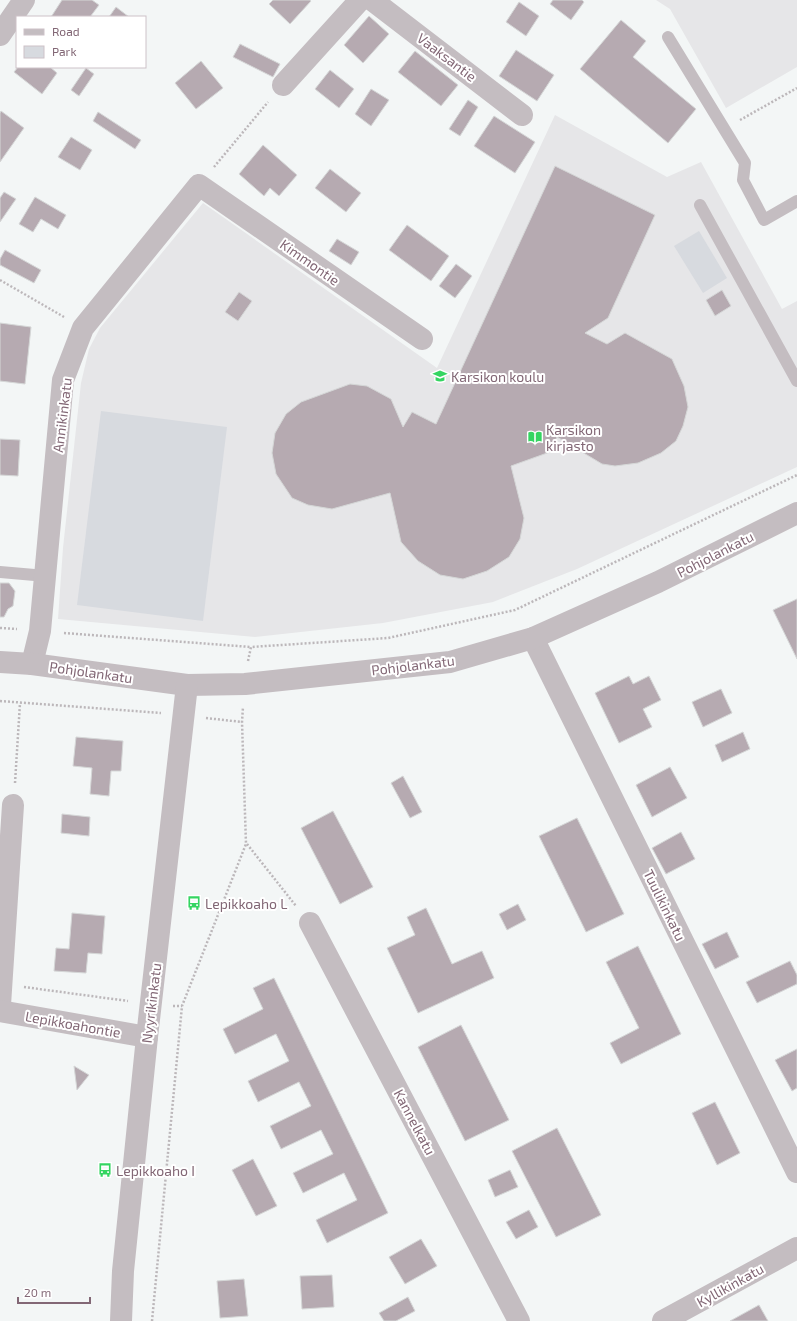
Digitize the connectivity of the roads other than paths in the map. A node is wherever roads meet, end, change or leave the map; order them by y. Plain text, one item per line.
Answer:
1 (24, 0) edge
2 (360, 0) edge
3 (372, 0) edge
4 (0, 35) edge
5 (668, 37) dead end
6 (283, 85) road end
7 (522, 115) dead end
8 (199, 185) joint
9 (797, 201) edge
10 (700, 205) dead end
11 (422, 339) dead end
12 (797, 381) edge
13 (797, 513) edge
14 (0, 572) edge
15 (46, 576) junction
16 (533, 638) junction
17 (0, 662) edge
18 (32, 664) junction
19 (187, 685) junction
20 (13, 805) road end
21 (310, 923) road end
22 (1, 995) edge
23 (0, 1011) edge
24 (147, 1038) junction
25 (797, 1172) edge
26 (797, 1248) edge
27 (121, 1321) edge
28 (519, 1321) edge
29 (663, 1321) edge

1 - 4 street
2 - 6 street
3 - 7 street, Vaaksantie
5 - 9 lane
8 - 11 street, Kimmontie
8 - 15 street, Annikinkatu
10 - 12 lane
13 - 16 street, Pohjolankatu
14 - 15 lane
15 - 18 street, Annikinkatu
16 - 19 street, Pohjolankatu
16 - 25 street, Tuulikinkatu
17 - 18 street, Pohjolankatu
18 - 19 street, Pohjolankatu
19 - 24 street, Nyyrikinkatu
20 - 22 street
21 - 28 street, Kannelkatu
23 - 24 street, Lepikkoahontie
24 - 27 street, Nyyrikinkatu
26 - 29 street, Kyllikinkatu

